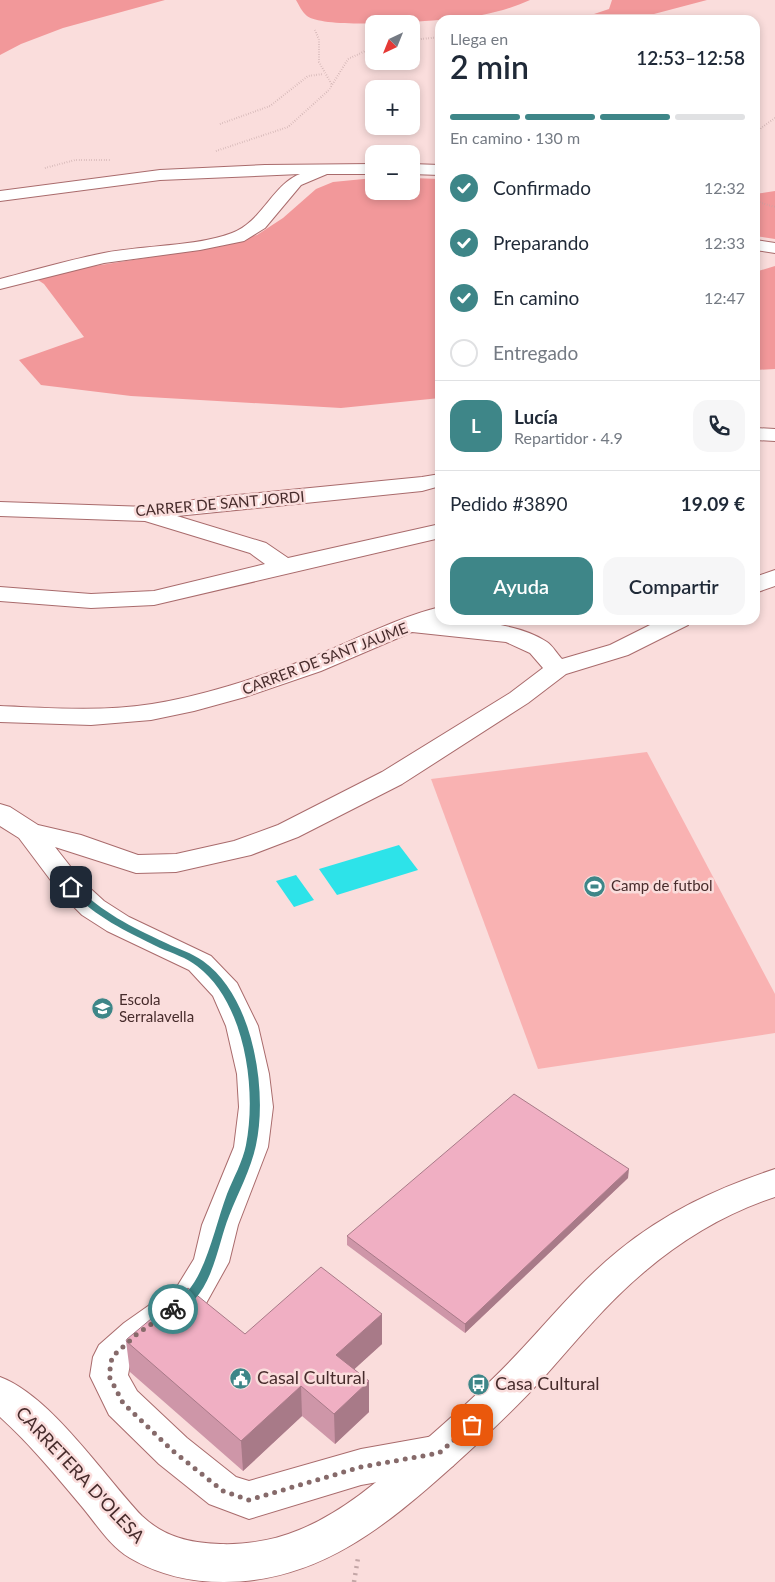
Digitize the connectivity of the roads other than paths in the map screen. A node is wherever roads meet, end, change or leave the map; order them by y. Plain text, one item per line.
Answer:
1 (365, 169) edge
2 (420, 169) edge
3 (264, 170) junction
4 (327, 170) junction
5 (435, 170) edge
6 (295, 182) junction
7 (0, 196) edge
8 (760, 246) edge
9 (775, 248) edge
10 (0, 284) edge
11 (760, 434) edge
12 (775, 435) edge
13 (435, 481) edge
14 (0, 509) edge
15 (148, 514) junction
16 (435, 532) edge
17 (284, 566) junction
18 (775, 577) edge
19 (760, 584) edge
20 (0, 594) edge
21 (435, 616) edge
22 (669, 625) edge
23 (413, 626) junction
24 (557, 669) junction
25 (0, 714) edge
26 (0, 812) edge
27 (30, 832) junction
28 (775, 1183) edge
29 (0, 1394) edge
30 (439, 1453) junction

1 - 4 street
2 - 5 street
3 - 4 street
3 - 6 street
3 - 7 street
4 - 6 street
6 - 10 street
8 - 9 street
11 - 12 street
13 - 15 street, CARRER DE SANT JORDI
14 - 15 street, CARRER DE SANT JORDI
15 - 17 street
16 - 17 street
17 - 20 street
18 - 19 street
21 - 23 street, CARRER DE SANT JAUME
22 - 24 street
23 - 24 street
23 - 25 street, CARRER DE SANT JAUME
24 - 27 street
26 - 27 street
27 - 30 street
28 - 30 street, CARRETERA D'OLESA
29 - 30 street, CARRETERA D'OLESA

